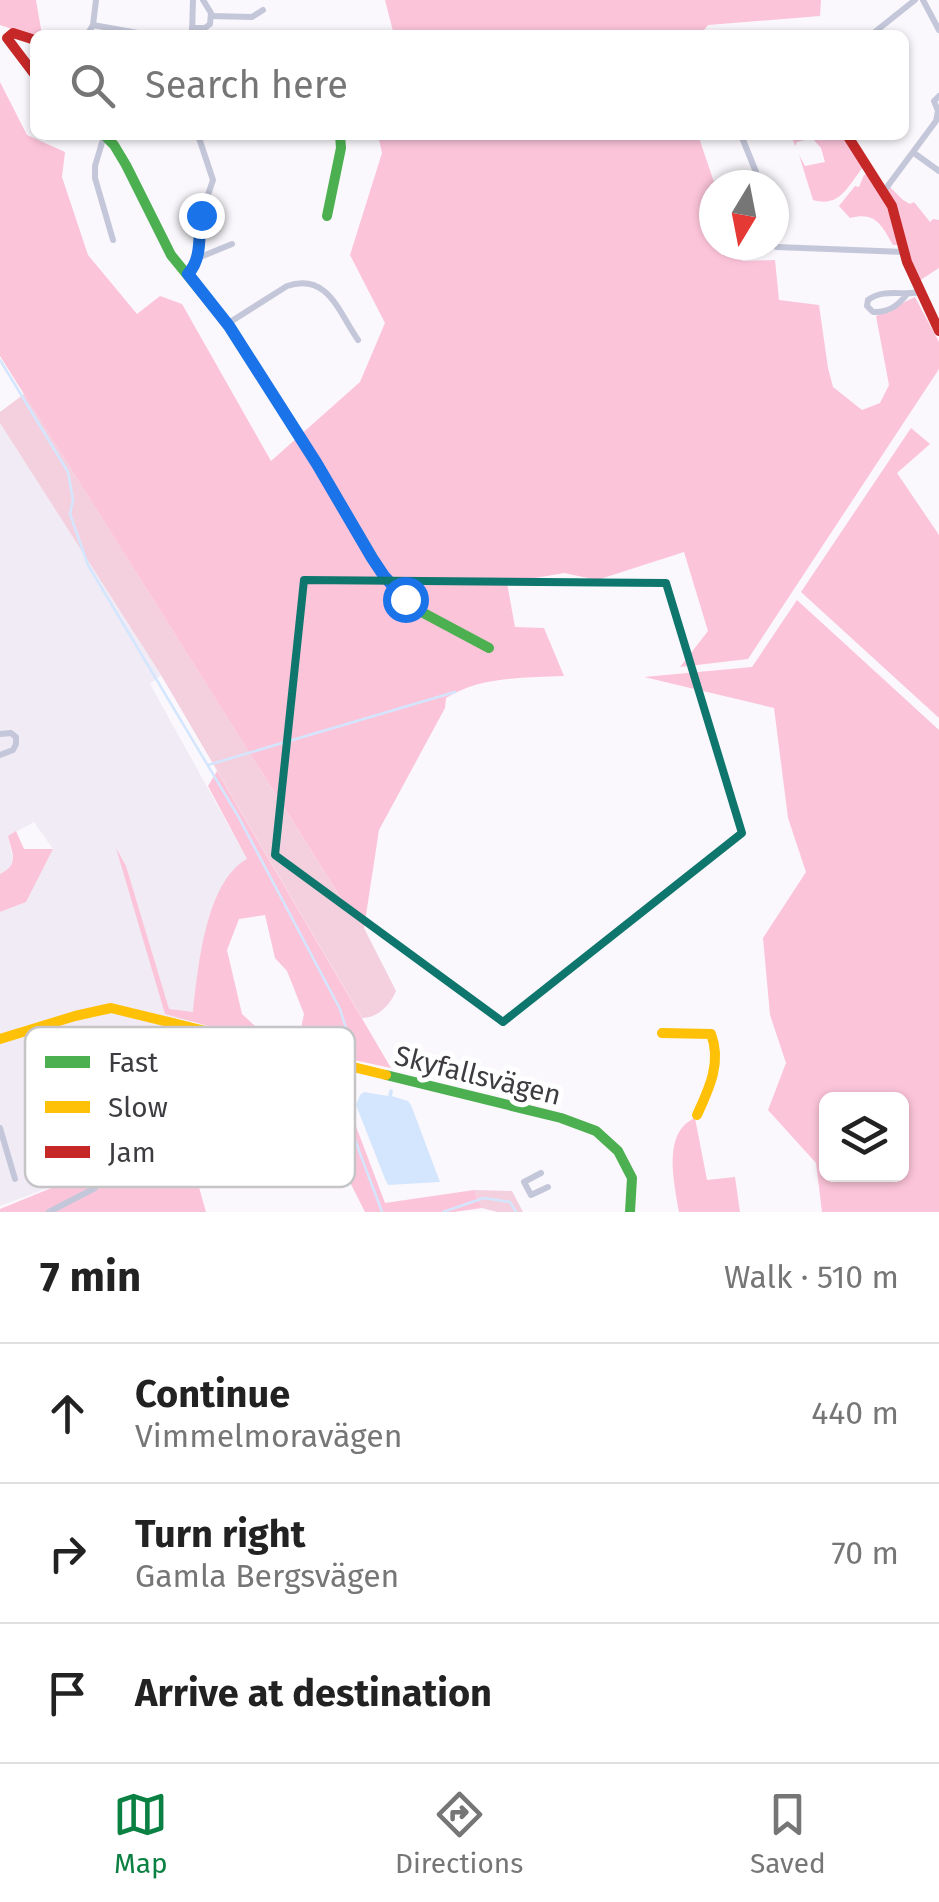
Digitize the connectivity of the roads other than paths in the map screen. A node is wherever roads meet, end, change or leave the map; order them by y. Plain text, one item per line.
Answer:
1 (96, 0) edge
2 (193, 0) edge
3 (203, 0) edge
4 (915, 0) edge
5 (924, 0) edge
6 (263, 10) dead end
7 (212, 16) junction
8 (93, 25) junction
9 (90, 30) edge
10 (121, 30) edge
11 (192, 30) edge
12 (198, 30) edge
13 (876, 30) edge
14 (939, 30) edge
15 (30, 39) edge
16 (30, 69) edge
17 (939, 96) edge
18 (102, 140) edge
19 (109, 140) edge
20 (200, 140) edge
21 (340, 140) edge
22 (743, 140) edge
23 (850, 140) edge
24 (914, 153) junction
25 (755, 170) edge
26 (939, 172) edge
27 (884, 191) junction
28 (327, 216) dead end
29 (114, 240) dead end
30 (232, 244) dead end
31 (789, 247) edge
32 (904, 252) junction
33 (197, 259) junction
34 (188, 274) junction
35 (914, 293) junction
36 (227, 324) junction
37 (939, 332) edge
38 (358, 340) dead end
39 (489, 648) dead end
40 (0, 734) edge
41 (0, 755) edge
42 (42, 1027) edge
43 (189, 1027) edge
44 (25, 1032) edge
45 (662, 1033) dead end
46 (0, 1040) edge
47 (355, 1068) edge
48 (697, 1115) dead end
49 (0, 1128) edge
50 (541, 1173) dead end
51 (15, 1179) dead end
52 (548, 1187) dead end
53 (95, 1188) dead end
54 (49, 1212) edge
55 (630, 1212) edge

1 - 8 street
2 - 11 street
3 - 7 street
4 - 13 street
5 - 14 street
6 - 7 street
7 - 12 street
8 - 9 street
8 - 10 street
15 - 16 street
17 - 24 street
18 - 29 street
19 - 34 street
20 - 33 street
21 - 28 street
22 - 25 street
23 - 27 street
24 - 26 street
24 - 27 street
27 - 32 street
30 - 33 street
31 - 32 street
32 - 35 street
33 - 34 street
34 - 36 street
35 - 35 street
35 - 37 street
36 - 38 street
36 - 39 street
40 - 41 street
42 - 43 street, Skyfallsvägen
44 - 46 street, Skyfallsvägen
45 - 48 street
47 - 55 street, Skyfallsvägen
49 - 51 street
50 - 52 street
53 - 54 street

